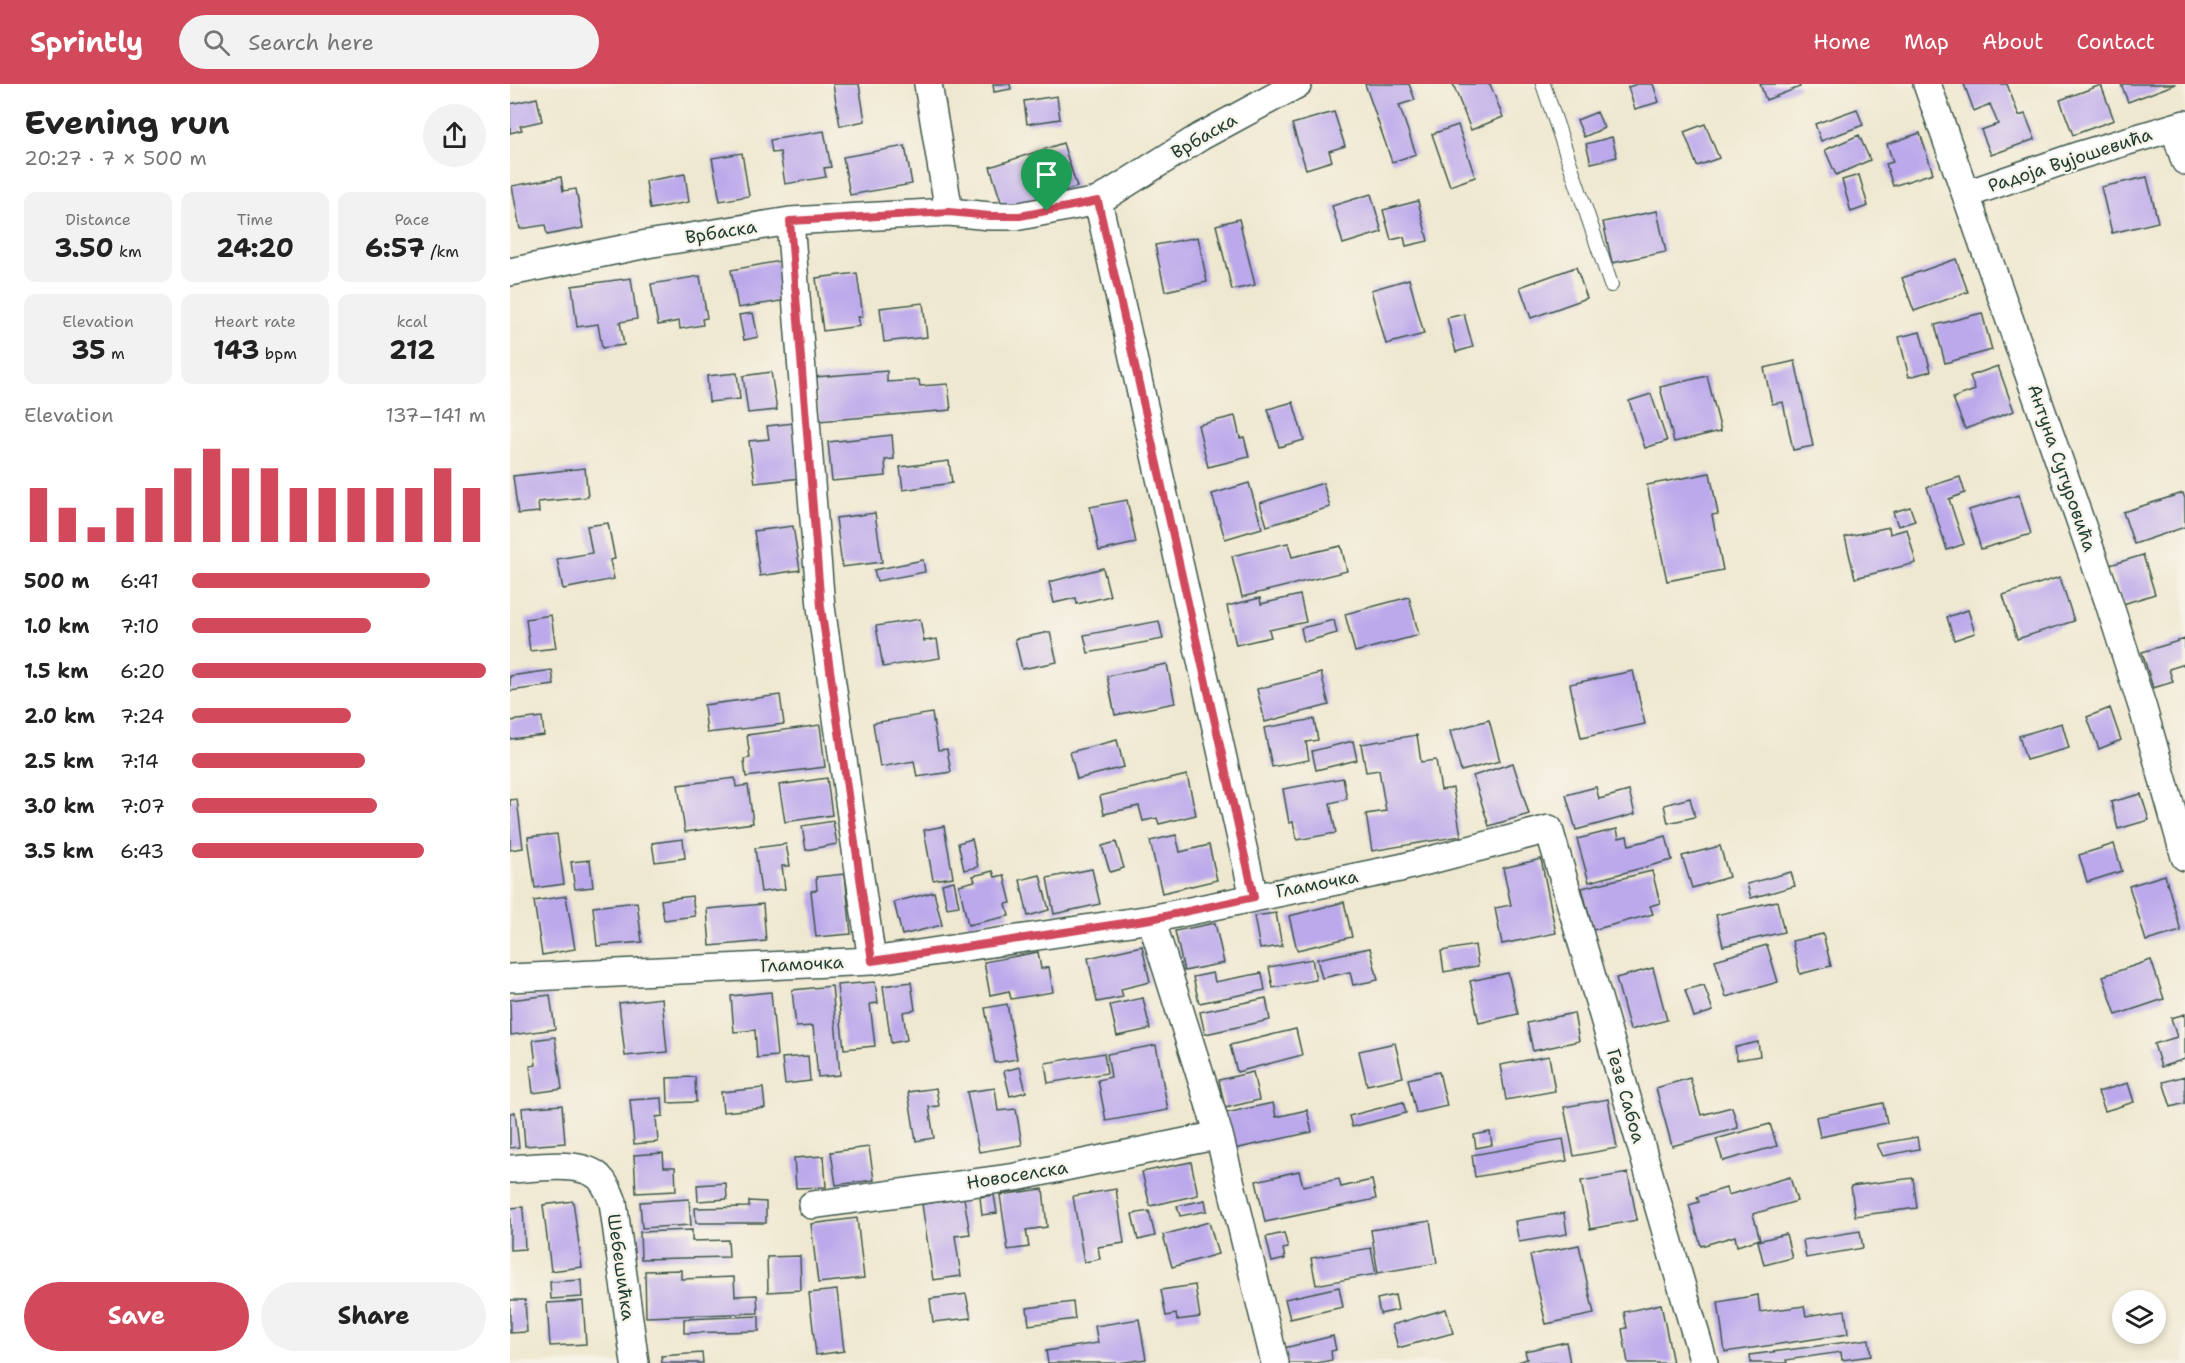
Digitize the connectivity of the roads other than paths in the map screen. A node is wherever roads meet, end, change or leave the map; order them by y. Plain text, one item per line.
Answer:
1 (928, 84) edge
2 (1298, 84) edge
3 (1543, 84) edge
4 (1927, 84) edge
5 (2180, 125) edge
6 (2185, 161) edge
7 (1967, 194) junction
8 (1098, 201) junction
9 (949, 212) junction
10 (790, 221) junction
11 (510, 272) edge
12 (1611, 285) dead end
13 (1549, 829) joint
14 (2185, 857) edge
15 (1254, 897) junction
16 (1151, 919) junction
17 (872, 961) junction
18 (510, 978) edge
19 (1219, 1135) junction
20 (510, 1169) edge
21 (812, 1205) dead end
22 (635, 1363) edge
23 (1275, 1363) edge
24 (1704, 1363) edge

1 - 9 street
2 - 8 street, Врбаска
3 - 12 lane
4 - 7 street, Антуна Сутуровића
5 - 6 street, Радоја Вујошевића
5 - 7 street, Радоја Вујошевића
7 - 14 street, Антуна Сутуровића
8 - 9 street, Врбаска
8 - 15 street
9 - 10 street, Врбаска
10 - 11 street, Врбаска
10 - 17 street
13 - 15 street, Гламочка
13 - 24 street, Гезе Сабоа
15 - 16 street, Гламочка
16 - 17 street, Гламочка
16 - 19 street
17 - 18 street, Гламочка
19 - 21 street, Новоселска
19 - 23 street
20 - 22 street, Шебешићка

